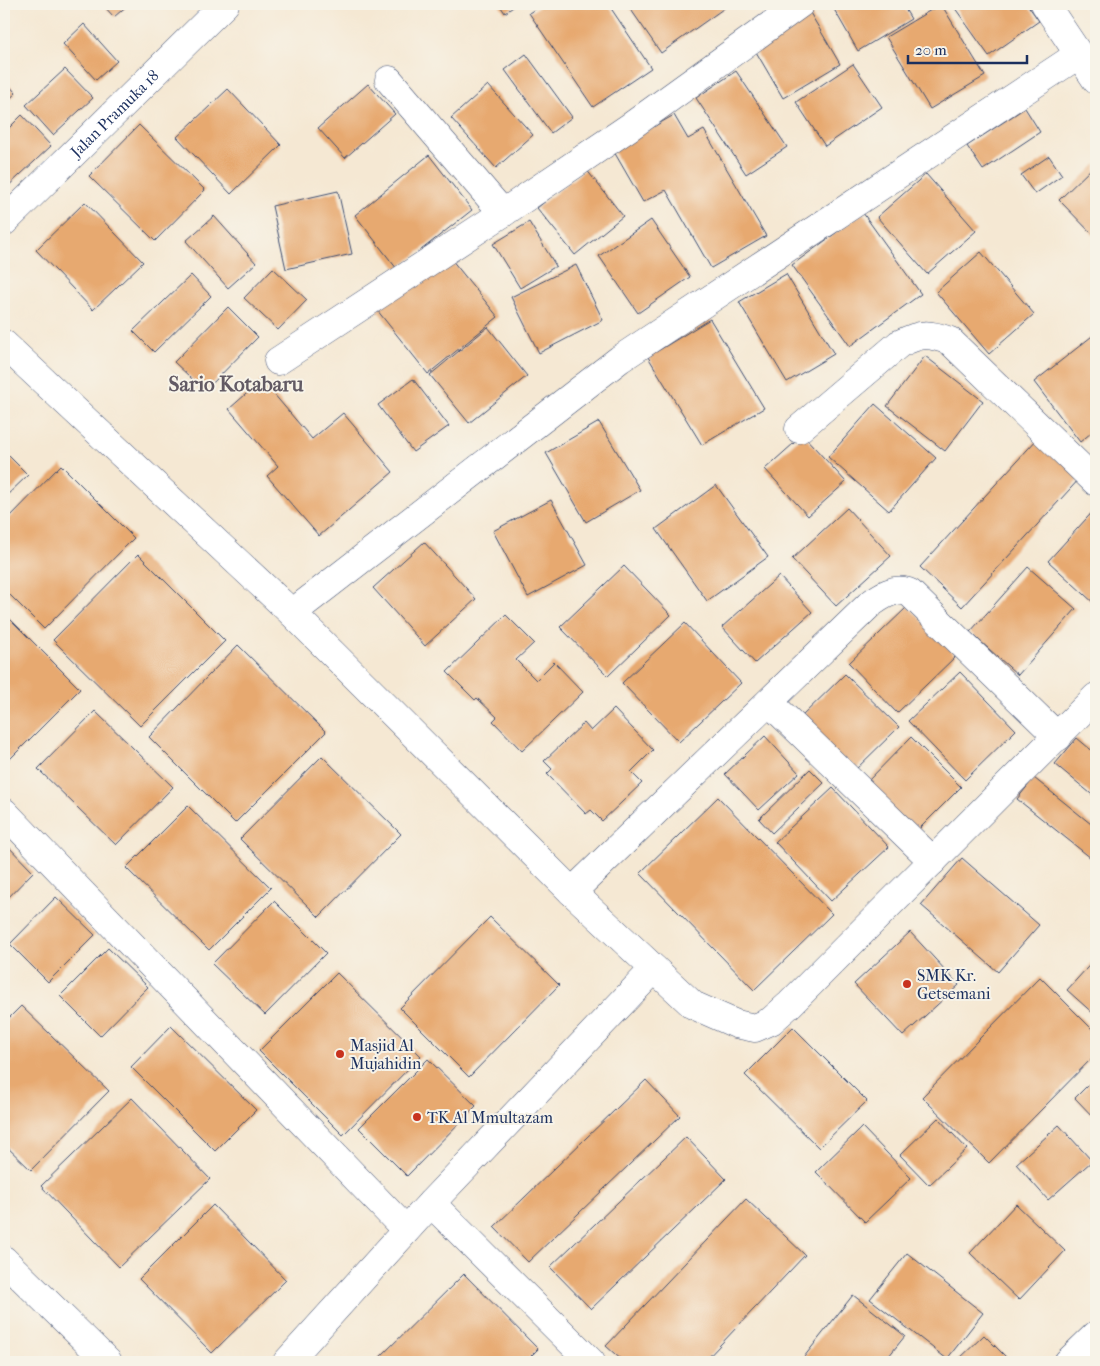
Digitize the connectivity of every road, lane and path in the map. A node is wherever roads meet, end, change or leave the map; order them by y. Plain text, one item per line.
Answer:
1 (225, 4) edge
2 (800, 4) edge
3 (1045, 4) edge
4 (1078, 55) junction
5 (390, 80) dead end
6 (1096, 80) edge
7 (503, 213) junction
8 (4, 222) edge
9 (4, 344) edge
10 (278, 361) dead end
11 (799, 429) dead end
12 (1096, 482) edge
13 (292, 613) junction
14 (1096, 697) edge
15 (769, 702) junction
16 (1058, 737) junction
17 (4, 812) edge
18 (933, 861) junction
19 (572, 892) junction
20 (654, 968) junction
21 (431, 1204) junction
22 (406, 1230) junction
23 (4, 1260) edge
24 (1096, 1335) edge
25 (108, 1362) edge
26 (287, 1362) edge
27 (591, 1362) edge
28 (1068, 1362) edge

1 - 8 street, Jalan Pramuka 18
2 - 7 street
3 - 4 street
4 - 6 street
4 - 13 street
5 - 7 street
7 - 10 street
9 - 13 street
11 - 12 street
13 - 19 street
14 - 16 street
15 - 16 street
15 - 18 street
15 - 19 street
16 - 18 street
17 - 22 street
18 - 20 street
19 - 20 street
20 - 21 street
21 - 22 street
21 - 27 street
22 - 26 street
23 - 25 street
24 - 28 street

